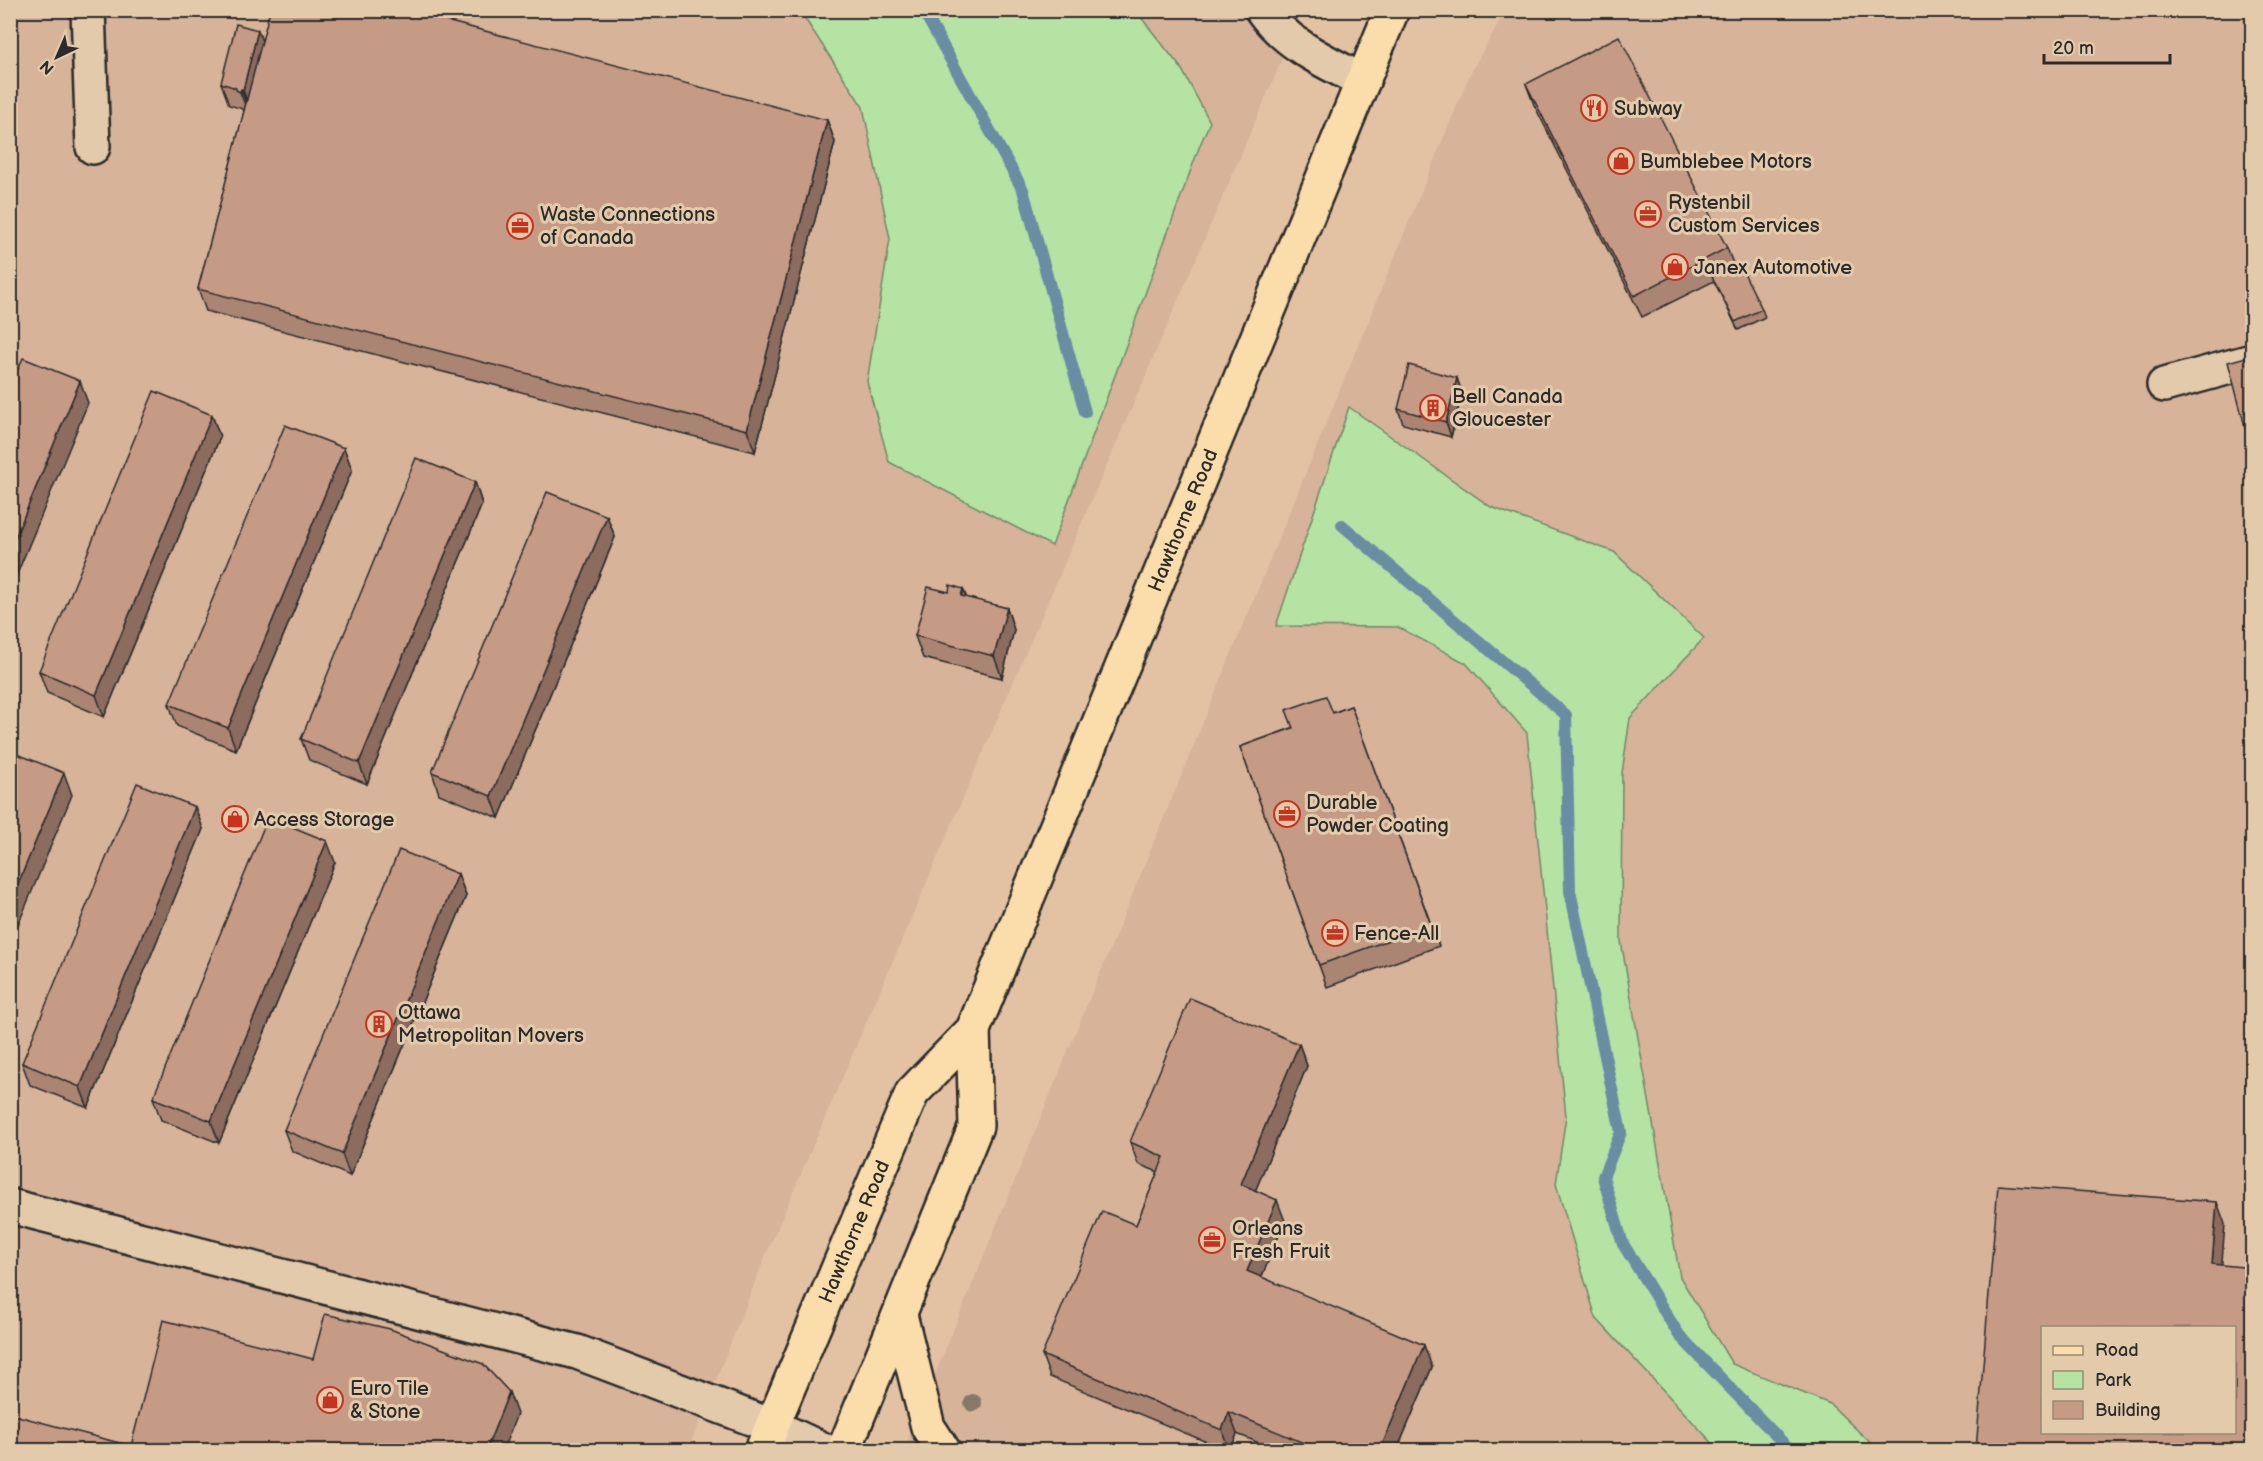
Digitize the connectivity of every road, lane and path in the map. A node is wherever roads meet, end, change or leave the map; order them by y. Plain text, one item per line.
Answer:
1 (88, 10) edge
2 (1262, 10) edge
3 (1392, 10) edge
4 (1363, 81) junction
5 (93, 147) dead end
6 (2253, 361) edge
7 (2164, 385) dead end
8 (973, 1030) junction
9 (10, 1206) edge
10 (900, 1315) junction
11 (767, 1438) edge
12 (824, 1450) edge
13 (844, 1450) edge
14 (943, 1450) edge

1 - 5 street
2 - 4 street
3 - 4 main road, Hawthorne Road
4 - 8 main road, Hawthorne Road
6 - 7 street
8 - 10 main road, Hawthorne Road
8 - 11 main road, Hawthorne Road
9 - 11 street
10 - 13 main road, Hawthorne Road
10 - 14 main road
11 - 12 street

